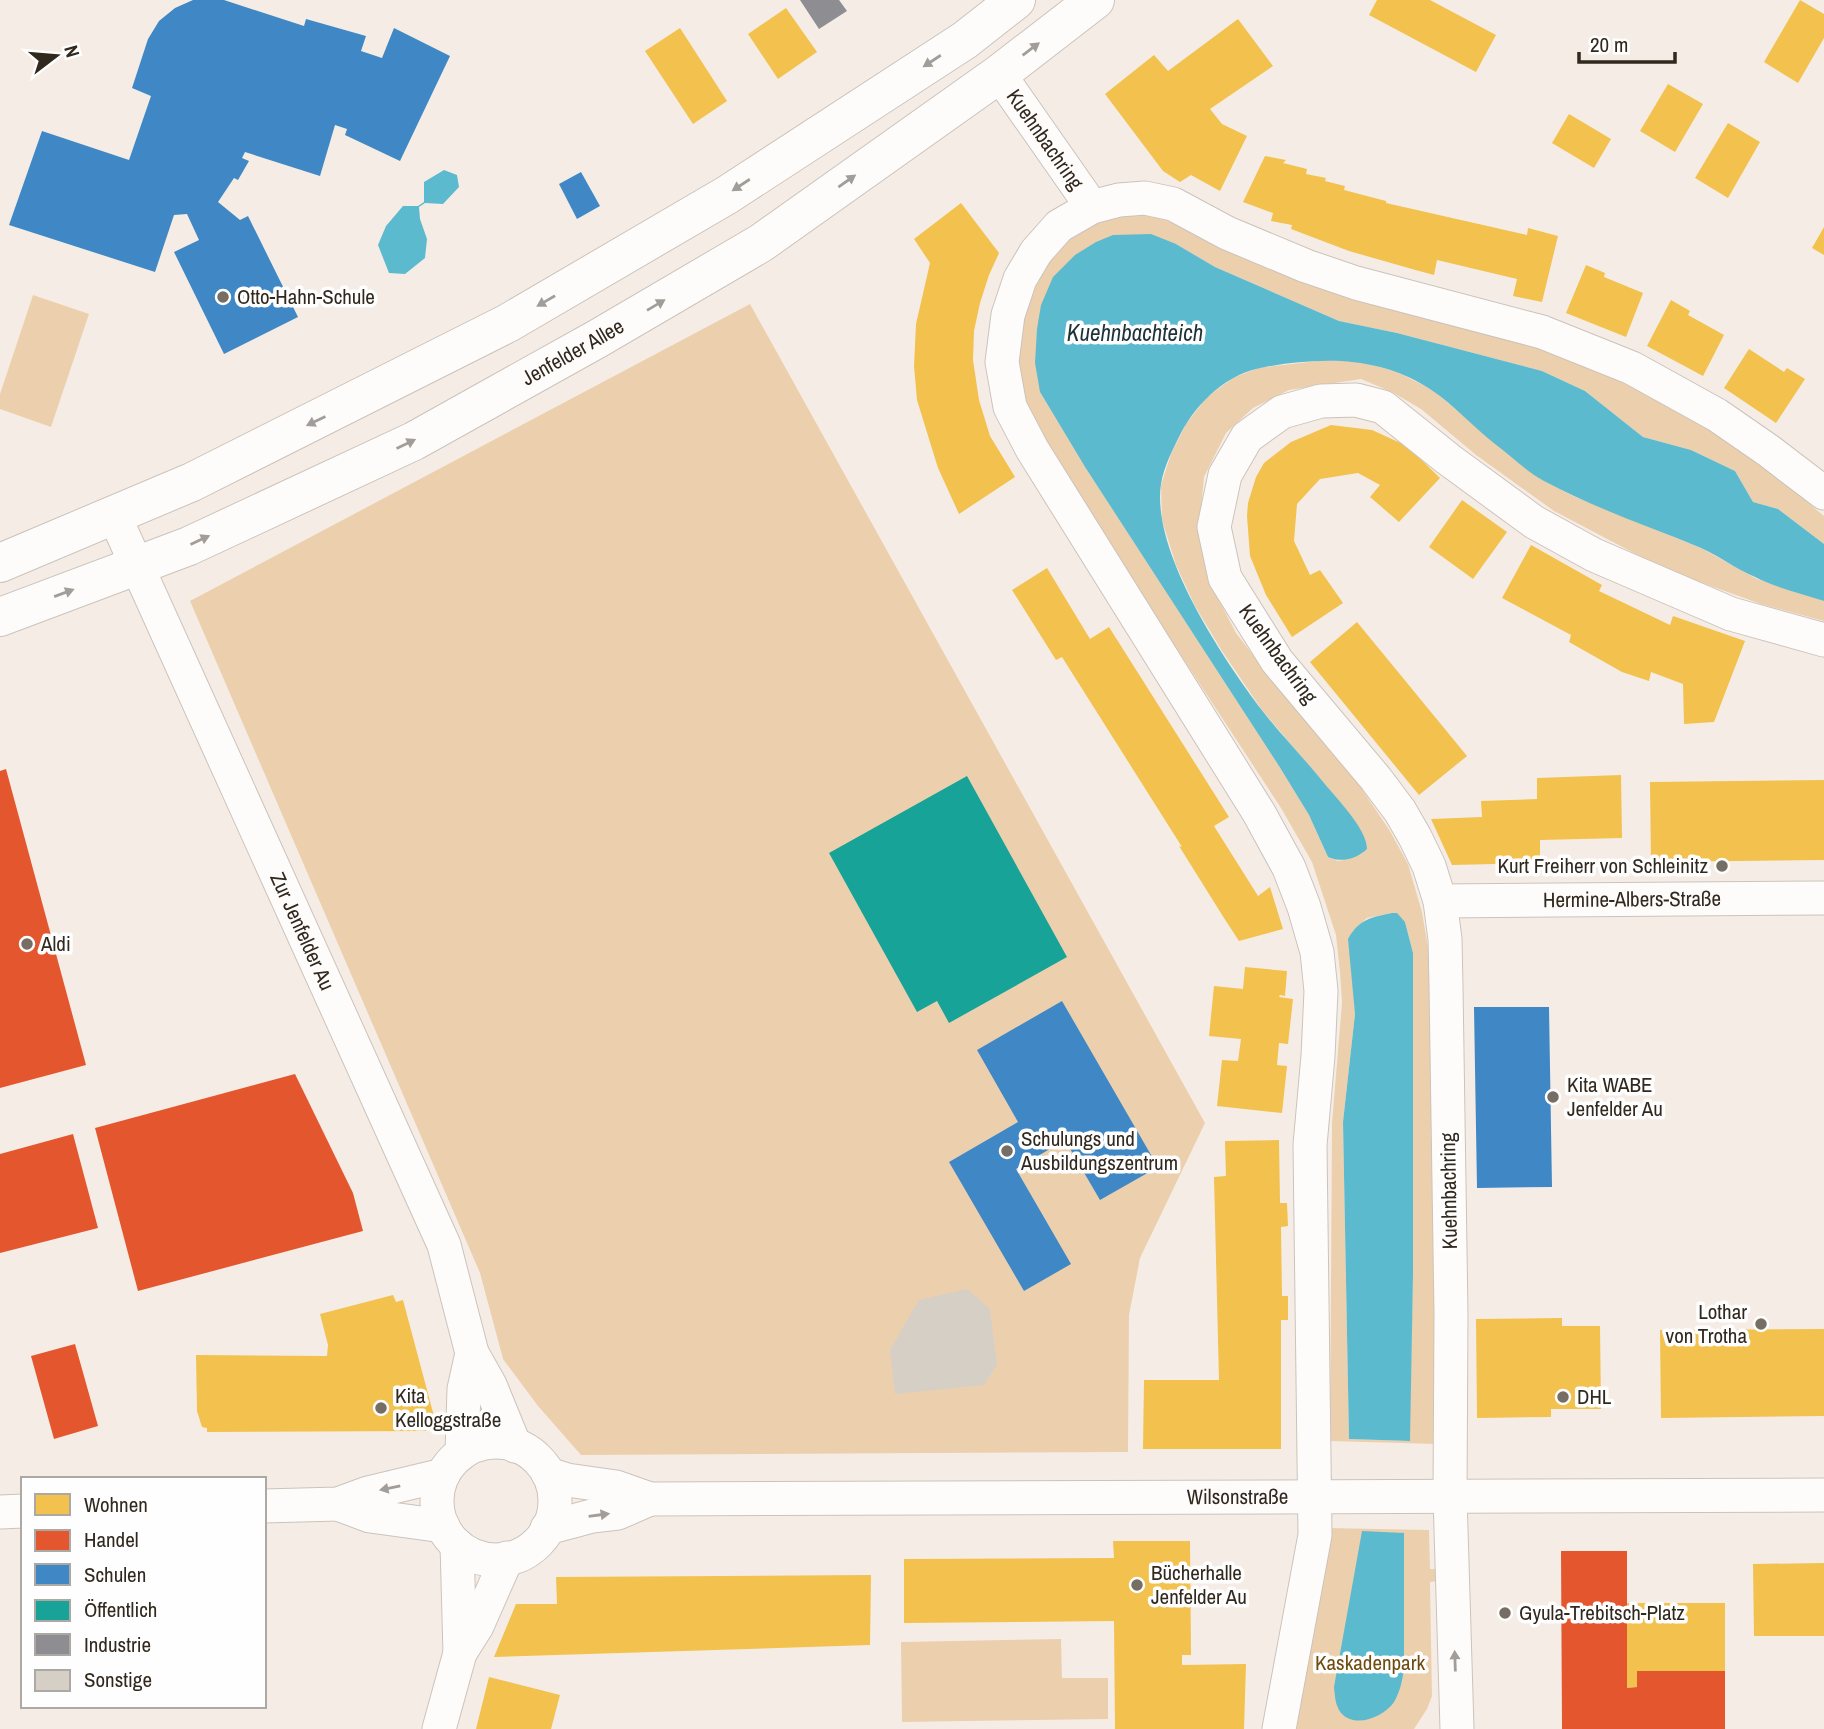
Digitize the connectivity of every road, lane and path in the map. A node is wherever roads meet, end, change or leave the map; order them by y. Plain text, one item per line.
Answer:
1 (1095, 0) edge
2 (1002, 11) edge
3 (999, 74) junction
4 (1092, 207) junction
5 (1824, 493) edge
6 (114, 515) junction
7 (0, 563) edge
8 (137, 566) junction
9 (0, 617) edge
10 (1824, 640) edge
11 (1824, 898) edge
12 (1440, 901) junction
13 (472, 1353) junction
14 (515, 1446) junction
15 (452, 1464) junction
16 (548, 1474) junction
17 (1824, 1495) edge
18 (1450, 1496) junction
19 (1313, 1497) junction
20 (650, 1499) junction
21 (338, 1504) junction
22 (266, 1506) edge
23 (21, 1511) edge
24 (0, 1512) edge
25 (547, 1528) junction
26 (450, 1535) junction
27 (508, 1558) junction
28 (460, 1653) junction
29 (439, 1729) edge
30 (1279, 1729) edge
31 (1457, 1729) edge

3 -> 1 main road, Jenfelder Allee
2 - 3 main road
2 -> 6 main road
3 - 4 street, Kuehnbachring
8 -> 3 main road, Jenfelder Allee
4 - 5 street, Kuehnbachring
4 - 19 street, Kuehnbachring
6 - 7 main road
6 - 8 street, Zur Jenfelder Au
9 -> 8 main road, Jenfelder Allee
8 - 13 street, Zur Jenfelder Au
10 - 12 street, Kuehnbachring
11 - 12 street, Hermine-Albers-Straße
12 - 18 street, Kuehnbachring
13 - 14 street, Zur Jenfelder Au
13 - 15 street, Zur Jenfelder Au
14 - 15 street
14 - 16 street
15 -> 21 street
15 - 26 street
16 - 20 street, Wilsonstraße
16 - 25 street
17 - 18 street, Wilsonstraße
18 - 19 street, Wilsonstraße
31 -> 18 street
19 - 20 street, Wilsonstraße
19 - 30 street
25 -> 20 street, Wilsonstraße
21 - 22 street
21 - 26 street
23 - 24 street
25 - 27 street
26 - 27 street
26 - 28 street
27 - 28 street
28 - 29 street

